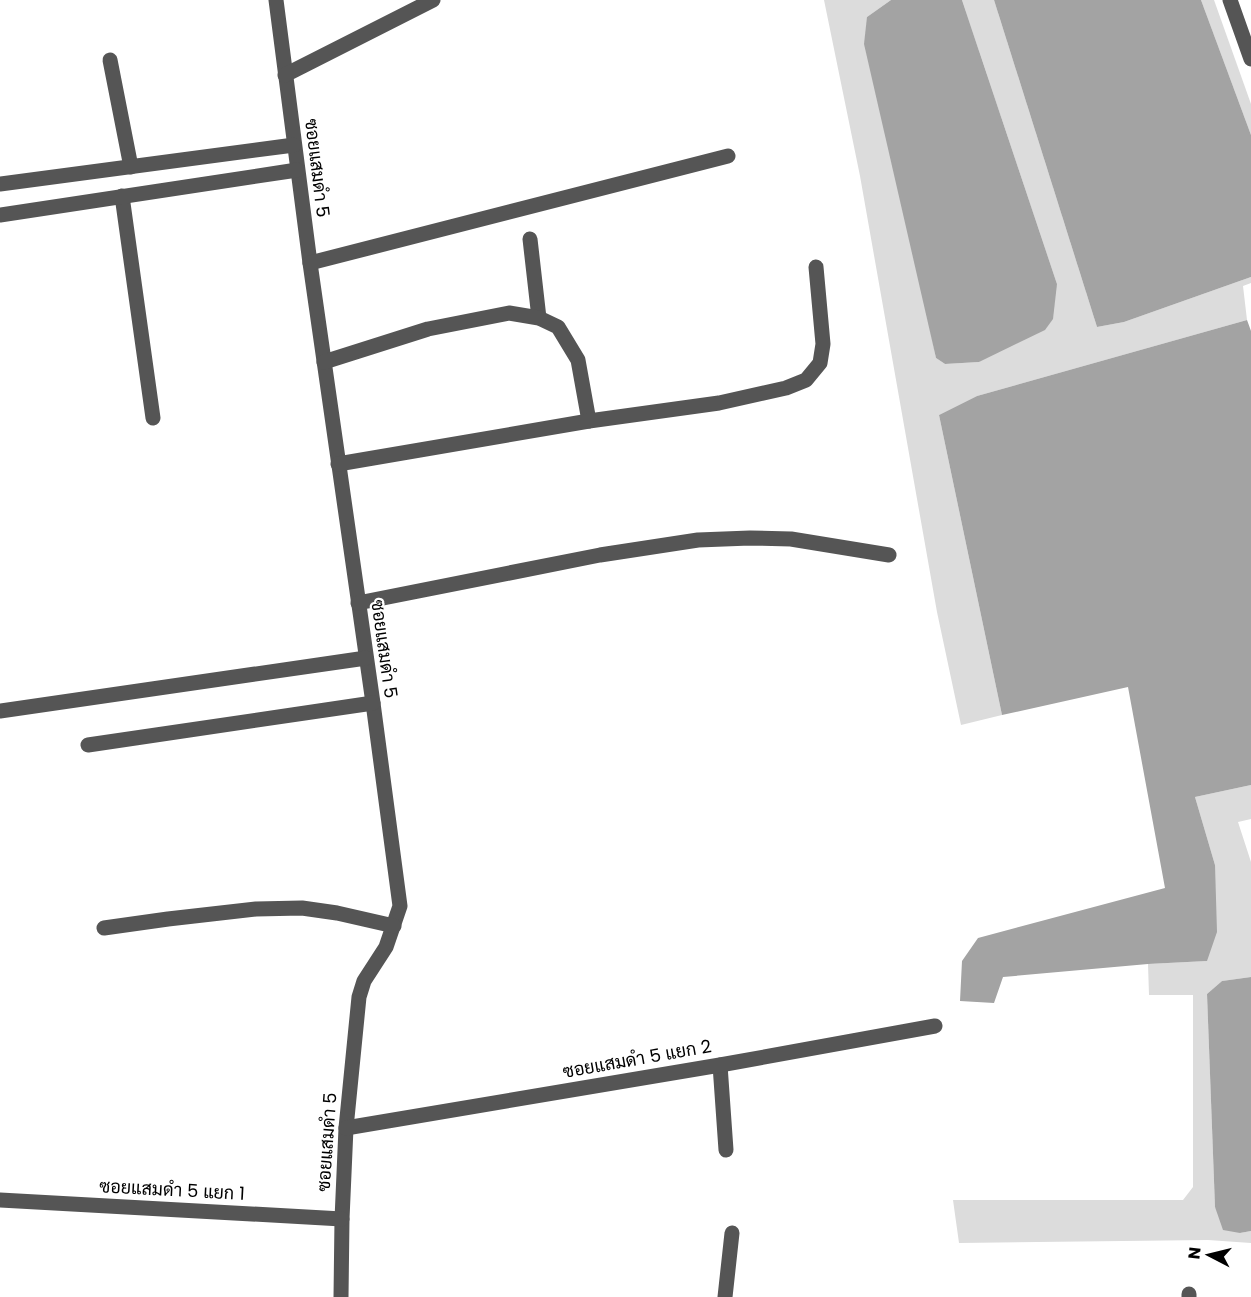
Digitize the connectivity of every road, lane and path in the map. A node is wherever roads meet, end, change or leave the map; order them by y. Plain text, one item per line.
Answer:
1 (276, 0) edge
2 (433, 0) edge
3 (1230, 0) edge
4 (1244, 19) edge
5 (1251, 59) edge
6 (110, 60) dead end
7 (285, 75) junction
8 (294, 146) junction
9 (728, 156) dead end
10 (131, 167) junction
11 (297, 170) junction
12 (0, 184) edge
13 (122, 196) junction
14 (0, 215) edge
15 (530, 239) dead end
16 (310, 263) junction
17 (816, 267) dead end
18 (539, 318) junction
19 (324, 362) junction
20 (153, 418) dead end
21 (589, 421) junction
22 (338, 464) junction
23 (889, 555) dead end
24 (358, 603) junction
25 (366, 658) junction
26 (373, 703) junction
27 (0, 711) edge
28 (88, 744) dead end
29 (394, 926) junction
30 (104, 928) dead end
31 (935, 1026) dead end
32 (720, 1065) junction
33 (346, 1128) junction
34 (726, 1150) dead end
35 (0, 1200) edge
36 (342, 1219) junction
37 (732, 1233) dead end
38 (341, 1297) edge
39 (725, 1297) edge

1 - 7 street, ซอยแสมดำ 5
2 - 7 street
3 - 4 street
4 - 5 street
6 - 10 street
7 - 8 street, ซอยแสมดำ 5
8 - 10 street
8 - 11 street, ซอยแสมดำ 5
9 - 16 street
10 - 12 street
11 - 13 street
11 - 16 street, ซอยแสมดำ 5
13 - 14 street
13 - 20 street
15 - 18 street
16 - 19 street, ซอยแสมดำ 5
17 - 21 street
18 - 19 street
18 - 21 street
19 - 22 street, ซอยแสมดำ 5
21 - 22 street
22 - 24 street, ซอยแสมดำ 5
23 - 24 street
24 - 25 street, ซอยแสมดำ 5
25 - 26 street, ซอยแสมดำ 5
25 - 27 street
26 - 28 street
26 - 29 street, ซอยแสมดำ 5
29 - 30 street
29 - 33 street, ซอยแสมดำ 5
31 - 32 street, ซอยแสมดำ 5 แยก 2
32 - 33 street, ซอยแสมดำ 5 แยก 2
32 - 34 street
33 - 36 street, ซอยแสมดำ 5
35 - 36 street, ซอยแสมดำ 5 แยก 1
36 - 38 street, ซอยแสมดำ 5
37 - 39 street

